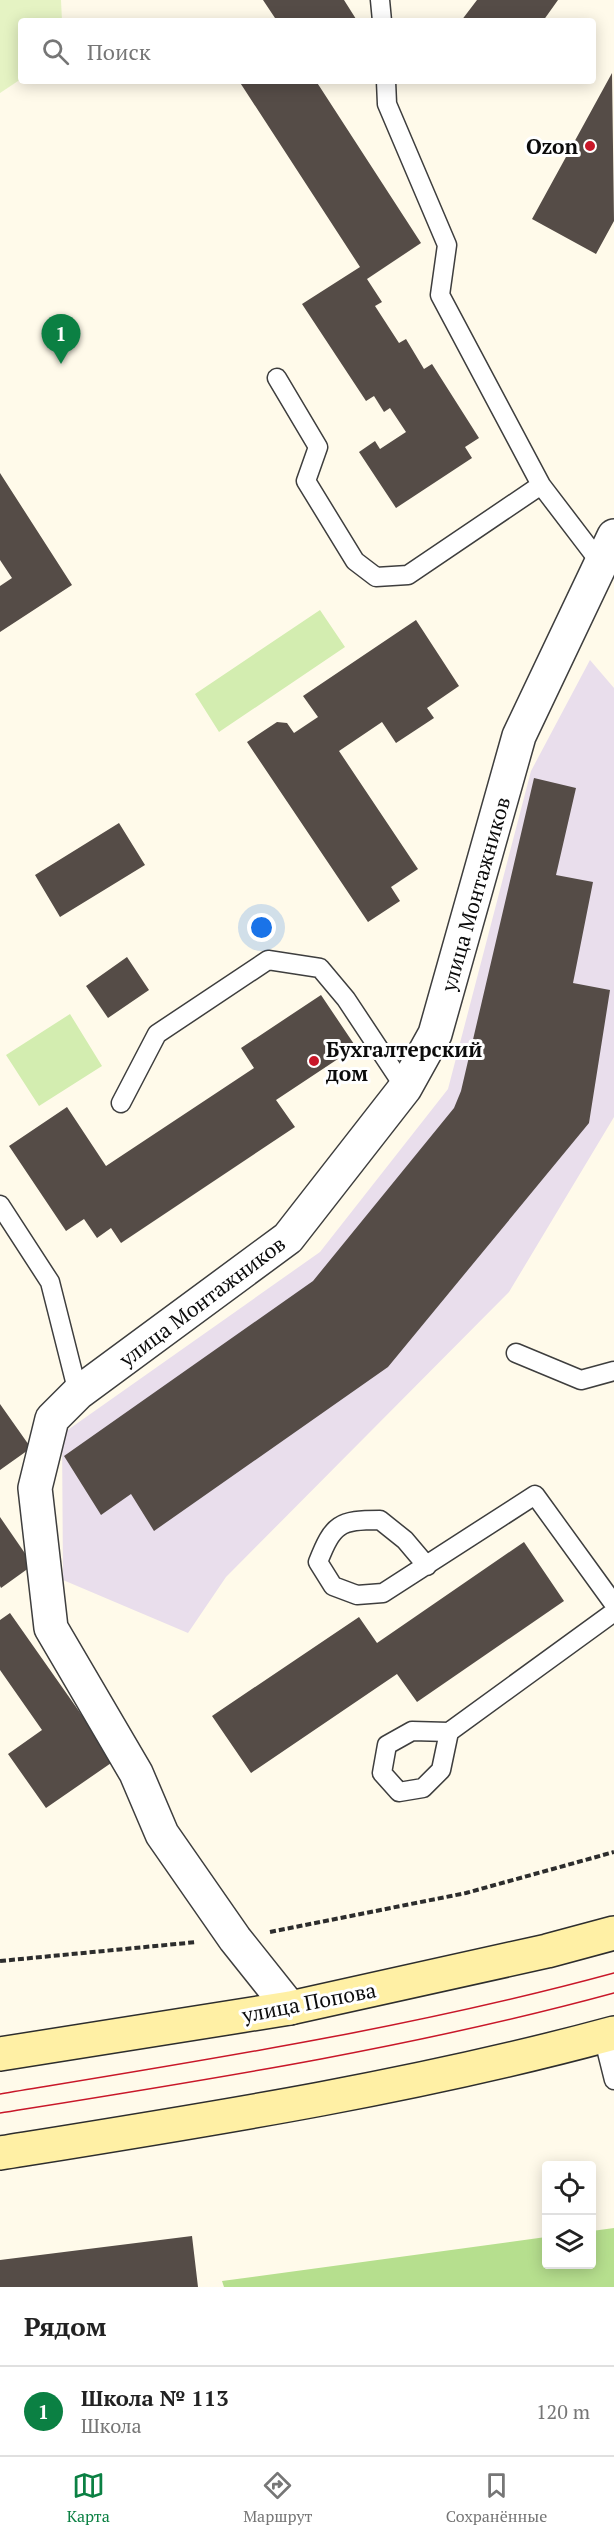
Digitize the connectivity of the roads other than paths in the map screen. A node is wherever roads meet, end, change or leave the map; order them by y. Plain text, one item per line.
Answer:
1 (380, 0) edge
2 (382, 18) edge
3 (386, 84) edge
4 (277, 378) dead end
5 (541, 485) junction
6 (608, 550) edge
7 (405, 1088) junction
8 (121, 1103) dead end
9 (0, 1205) edge
10 (516, 1353) dead end
11 (614, 1371) edge
12 (78, 1393) junction
13 (427, 1566) junction
14 (614, 1604) edge
15 (614, 1612) edge
16 (449, 1732) dead end
17 (614, 1933) edge
18 (290, 2008) junction
19 (608, 2035) edge
20 (0, 2054) edge
21 (614, 2080) edge
22 (0, 2153) edge

1 - 2 lane
3 - 5 lane
4 - 5 lane
5 - 6 lane
6 - 7 street, улица Монтажников
7 - 8 lane
7 - 12 street, улица Монтажников
9 - 12 lane
10 - 11 lane
12 - 18 street, улица Монтажников
13 - 13 lane
13 - 14 lane
15 - 16 lane
17 - 18 main road, улица Попова
18 - 20 main road, улица Попова
19 - 21 lane
19 - 22 main road

